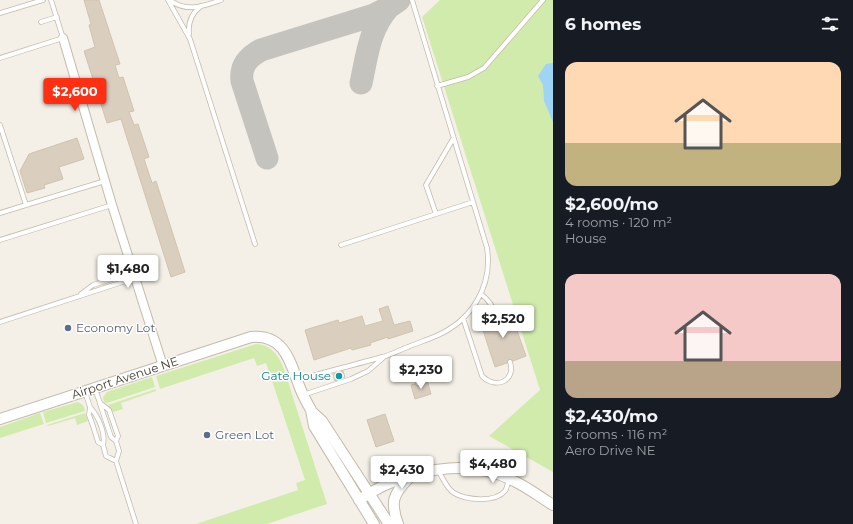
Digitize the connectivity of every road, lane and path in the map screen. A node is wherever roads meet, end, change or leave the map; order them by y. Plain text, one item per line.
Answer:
1 (43, 0) edge
2 (51, 0) edge
3 (169, 0) edge
4 (221, 0) edge
5 (412, 0) edge
6 (543, 0) edge
7 (204, 5) junction
8 (0, 13) edge
9 (57, 18) junction
10 (41, 22) dead end
11 (63, 38) junction
12 (190, 39) junction
13 (0, 58) edge
14 (438, 86) junction
15 (79, 89) junction
16 (63, 94) dead end
17 (0, 125) edge
18 (453, 139) junction
19 (105, 181) junction
20 (473, 202) junction
21 (26, 205) junction
22 (112, 205) junction
23 (0, 213) edge
24 (436, 214) junction
25 (0, 240) edge
26 (255, 244) dead end
27 (341, 245) dead end
28 (134, 275) junction
29 (481, 294) junction
30 (78, 297) junction
31 (497, 316) dead end
32 (463, 318) junction
33 (0, 322) edge
34 (384, 357) junction
35 (510, 362) dead end
36 (414, 364) dead end
37 (163, 366) junction
38 (297, 380) junction
39 (418, 383) dead end
40 (95, 388) junction
41 (85, 392) junction
42 (303, 395) junction
43 (90, 407) junction
44 (311, 411) junction
45 (0, 419) edge
46 (103, 445) junction
47 (116, 462) junction
48 (437, 470) junction
49 (411, 476) junction
50 (509, 479) junction
51 (369, 494) junction
52 (359, 500) junction
53 (553, 505) edge
54 (136, 524) edge
55 (374, 524) edge
56 (389, 524) edge
57 (398, 524) edge

1 - 8 lane
2 - 9 lane
3 - 7 lane
3 - 12 lane
4 - 7 lane
5 - 14 lane
6 - 14 lane
7 - 12 lane
9 - 10 lane
9 - 11 lane
11 - 13 lane
11 - 15 street
12 - 26 lane
14 - 18 lane
15 - 16 lane
15 - 19 street
17 - 21 lane
18 - 20 lane
18 - 24 lane
19 - 21 lane
19 - 22 street
20 - 24 lane
20 - 29 lane
21 - 23 lane
22 - 25 lane
22 - 28 street
24 - 27 lane
28 - 30 lane
28 - 30 lane
28 - 37 street
29 - 31 lane
29 - 32 lane
30 - 33 lane
32 - 34 lane
32 - 35 lane
34 - 38 lane
34 - 42 lane
36 - 39 lane
37 - 38 street, Airport Avenue NE
37 - 40 street, Airport Avenue NE
38 - 42 street
40 - 41 street, Airport Avenue NE
40 - 47 lane
41 - 43 lane
41 - 45 street, Airport Avenue NE
42 - 44 street
43 - 46 lane
43 - 46 lane
44 - 51 street
44 - 52 street
46 - 47 lane
47 - 54 lane
48 - 49 street
48 - 50 street
48 - 50 lane
49 - 51 street
49 - 57 street
50 - 53 street
51 - 52 street
51 - 56 street
52 - 55 street

